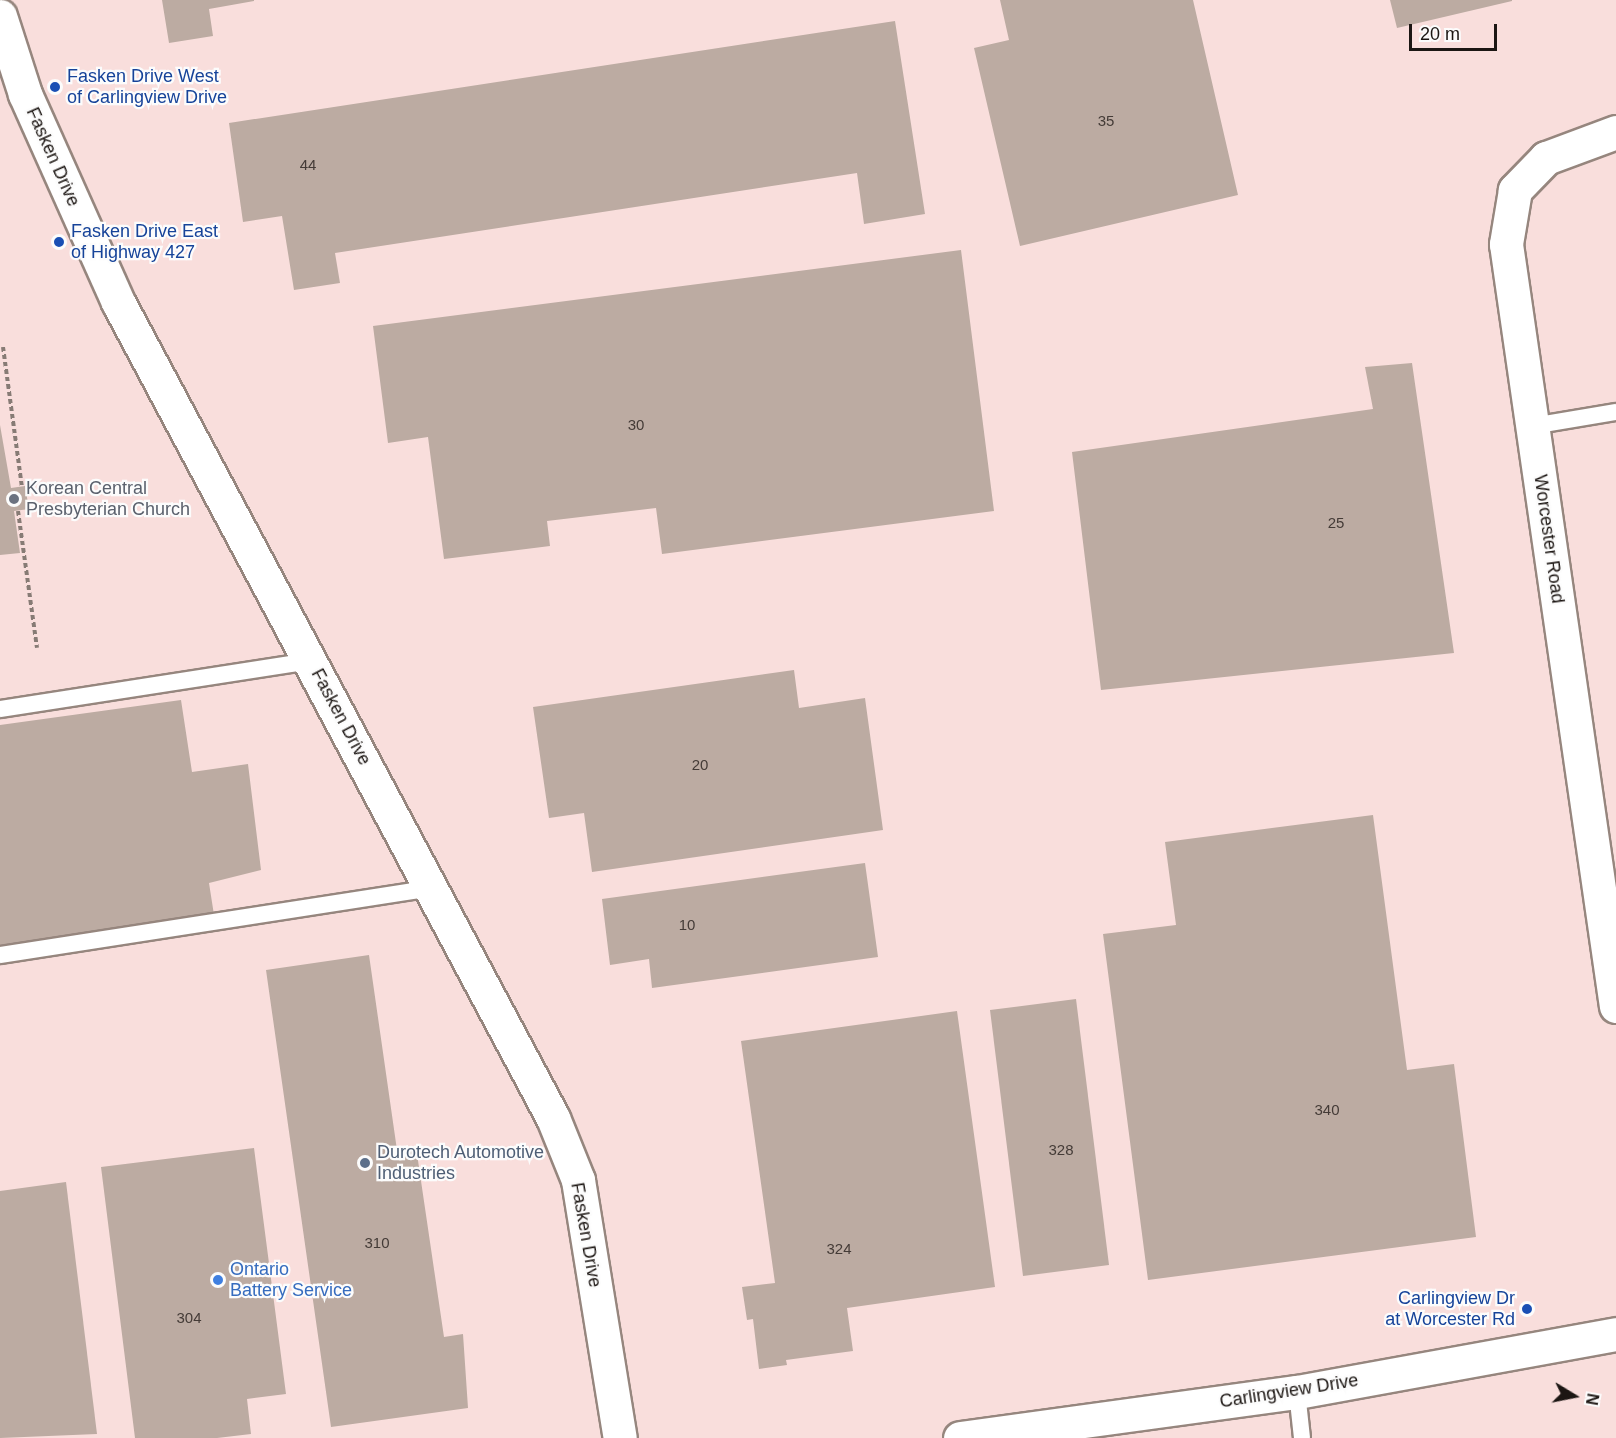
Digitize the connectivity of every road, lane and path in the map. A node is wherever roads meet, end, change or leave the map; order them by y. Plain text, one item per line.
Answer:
1 (0, 16) edge
2 (1616, 132) edge
3 (3, 347) dead end
4 (1616, 411) edge
5 (1532, 426) junction
6 (22, 487) dead end
7 (18, 511) dead end
8 (37, 648) dead end
9 (310, 661) junction
10 (0, 709) edge
11 (1606, 864) edge
12 (432, 888) junction
13 (0, 955) edge
14 (1616, 1006) edge
15 (1616, 1334) edge
16 (1297, 1392) junction
17 (1091, 1429) edge
18 (620, 1438) edge
19 (960, 1438) edge
20 (1302, 1438) edge

1 - 9 street, Fasken Drive
2 - 5 street, Worcester Road
3 - 6 path
4 - 5 lane
5 - 11 street, Worcester Road
7 - 8 path
9 - 10 lane
9 - 12 street, Fasken Drive
11 - 14 street, Worcester Road
12 - 13 lane
12 - 18 street, Fasken Drive
15 - 16 street, Carlingview Drive
16 - 17 street, Carlingview Drive
16 - 20 lane
17 - 19 street, Carlingview Drive

